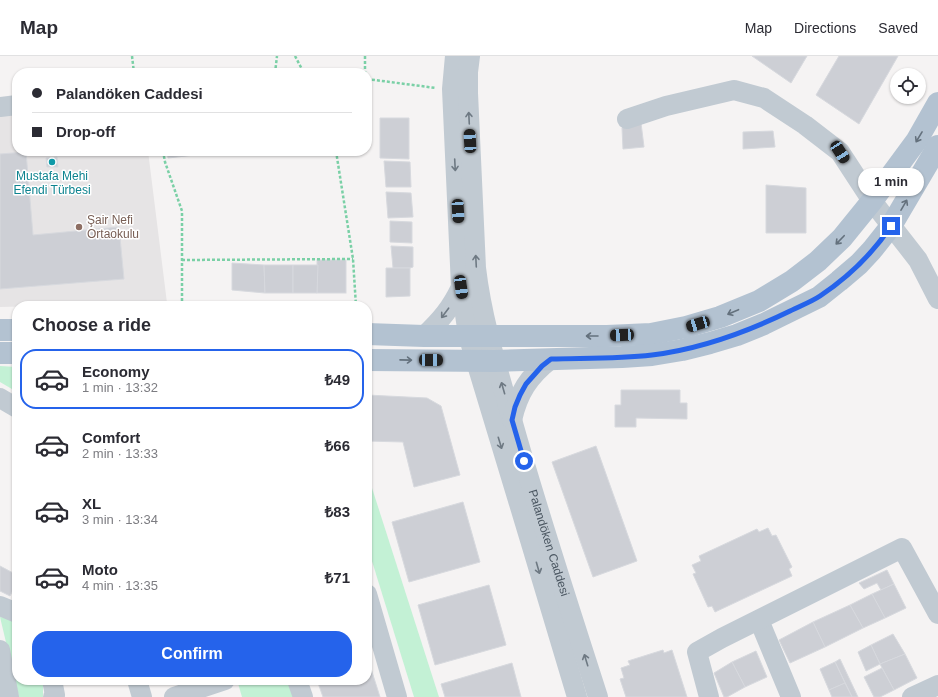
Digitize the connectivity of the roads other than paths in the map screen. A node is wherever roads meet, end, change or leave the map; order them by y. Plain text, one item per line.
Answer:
1 (455, 56) edge
2 (470, 56) edge
3 (938, 103) edge
4 (12, 106) edge
5 (0, 107) edge
6 (627, 118) dead end
7 (938, 146) edge
8 (872, 201) junction
9 (891, 226) junction
10 (461, 287) junction
11 (938, 299) edge
12 (0, 330) edge
13 (12, 330) edge
14 (372, 334) edge
15 (424, 336) junction
16 (478, 336) junction
17 (0, 353) edge
18 (12, 353) edge
19 (551, 359) junction
20 (372, 360) edge
21 (485, 361) junction
22 (0, 398) edge
23 (12, 405) edge
24 (512, 420) junction
25 (0, 606) edge
26 (12, 611) edge
27 (938, 614) edge
28 (759, 620) junction
29 (372, 626) edge
30 (0, 650) edge
31 (53, 685) edge
32 (138, 685) edge
33 (210, 685) edge
34 (299, 685) edge
35 (938, 685) edge
36 (9, 697) edge
37 (53, 697) edge
38 (142, 697) edge
39 (174, 697) edge
40 (303, 697) edge
41 (397, 697) edge
42 (577, 697) edge
43 (598, 697) edge
44 (709, 697) edge
45 (791, 697) edge
46 (912, 697) edge

1 -> 10 street, Palandöken Caddesi
16 -> 2 street, Palandöken Caddesi
3 -> 8 main road
4 - 5 street
6 - 8 street
9 -> 7 main road
8 - 9 street
8 -> 16 main road
9 - 11 street
9 - 19 main road
10 -> 15 street
10 - 16 street, Palandöken Caddesi
12 - 13 main road
14 - 15 main road
15 - 16 main road
16 - 21 street, Palandöken Caddesi
17 - 18 main road
19 - 21 main road
19 - 24 street
20 -> 21 main road
24 -> 21 street, Palandöken Caddesi
21 -> 42 street, Palandöken Caddesi
22 - 23 street
43 -> 24 street, Palandöken Caddesi
25 - 26 street
27 - 28 street
28 - 44 street
28 - 45 street
29 - 41 street
30 - 36 street
31 - 37 street
32 - 38 street
33 - 39 street
34 - 40 street
35 - 46 street

